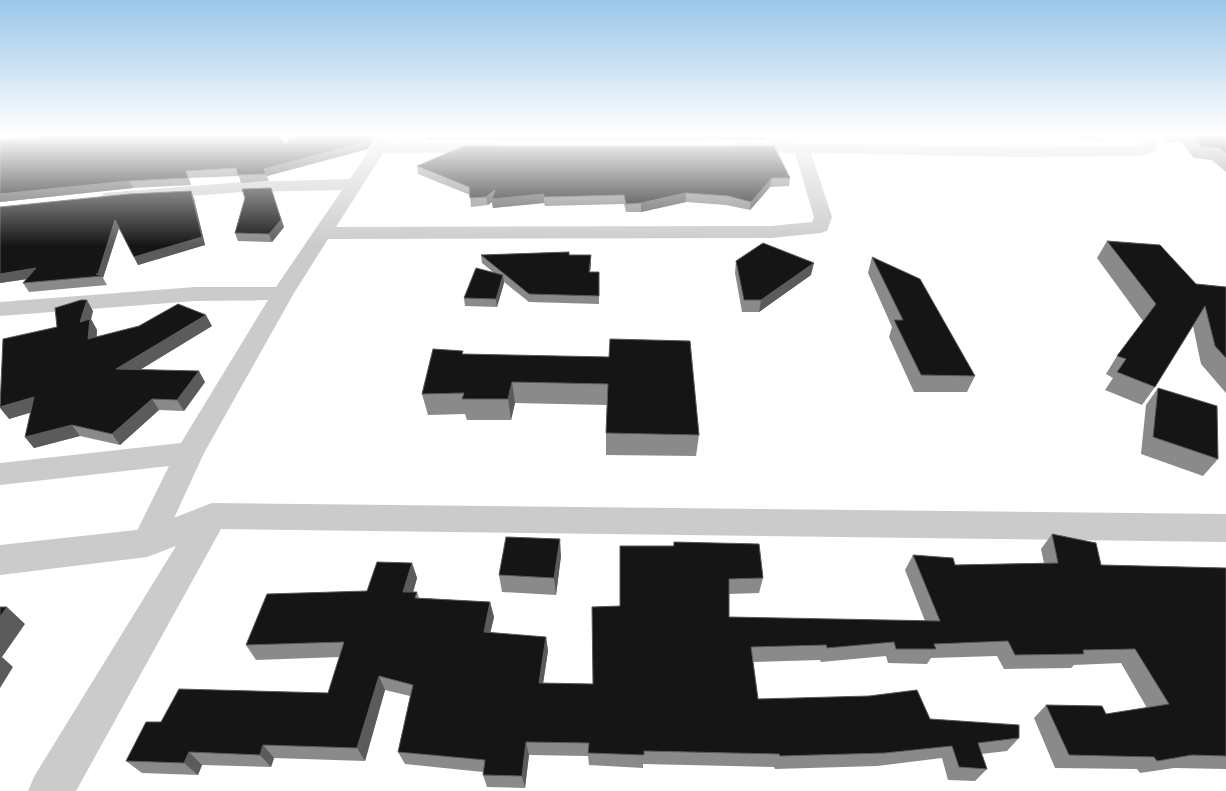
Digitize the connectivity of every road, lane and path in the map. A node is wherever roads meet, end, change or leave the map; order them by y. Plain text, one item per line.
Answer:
1 (363, 172) edge
2 (809, 172) edge
3 (355, 184) junction
4 (92, 198) edge
5 (322, 233) junction
6 (283, 292) junction
7 (0, 309) edge
8 (190, 452) junction
9 (0, 474) edge
10 (212, 516) junction
11 (1226, 528) edge
12 (147, 542) junction
13 (0, 560) edge
14 (51, 791) edge

1 - 3 street
2 - 5 street
3 - 4 street
3 - 5 street
5 - 6 street
6 - 7 street
6 - 8 street
8 - 9 street
8 - 12 street
10 - 11 street
10 - 12 street
10 - 14 street
12 - 13 street

